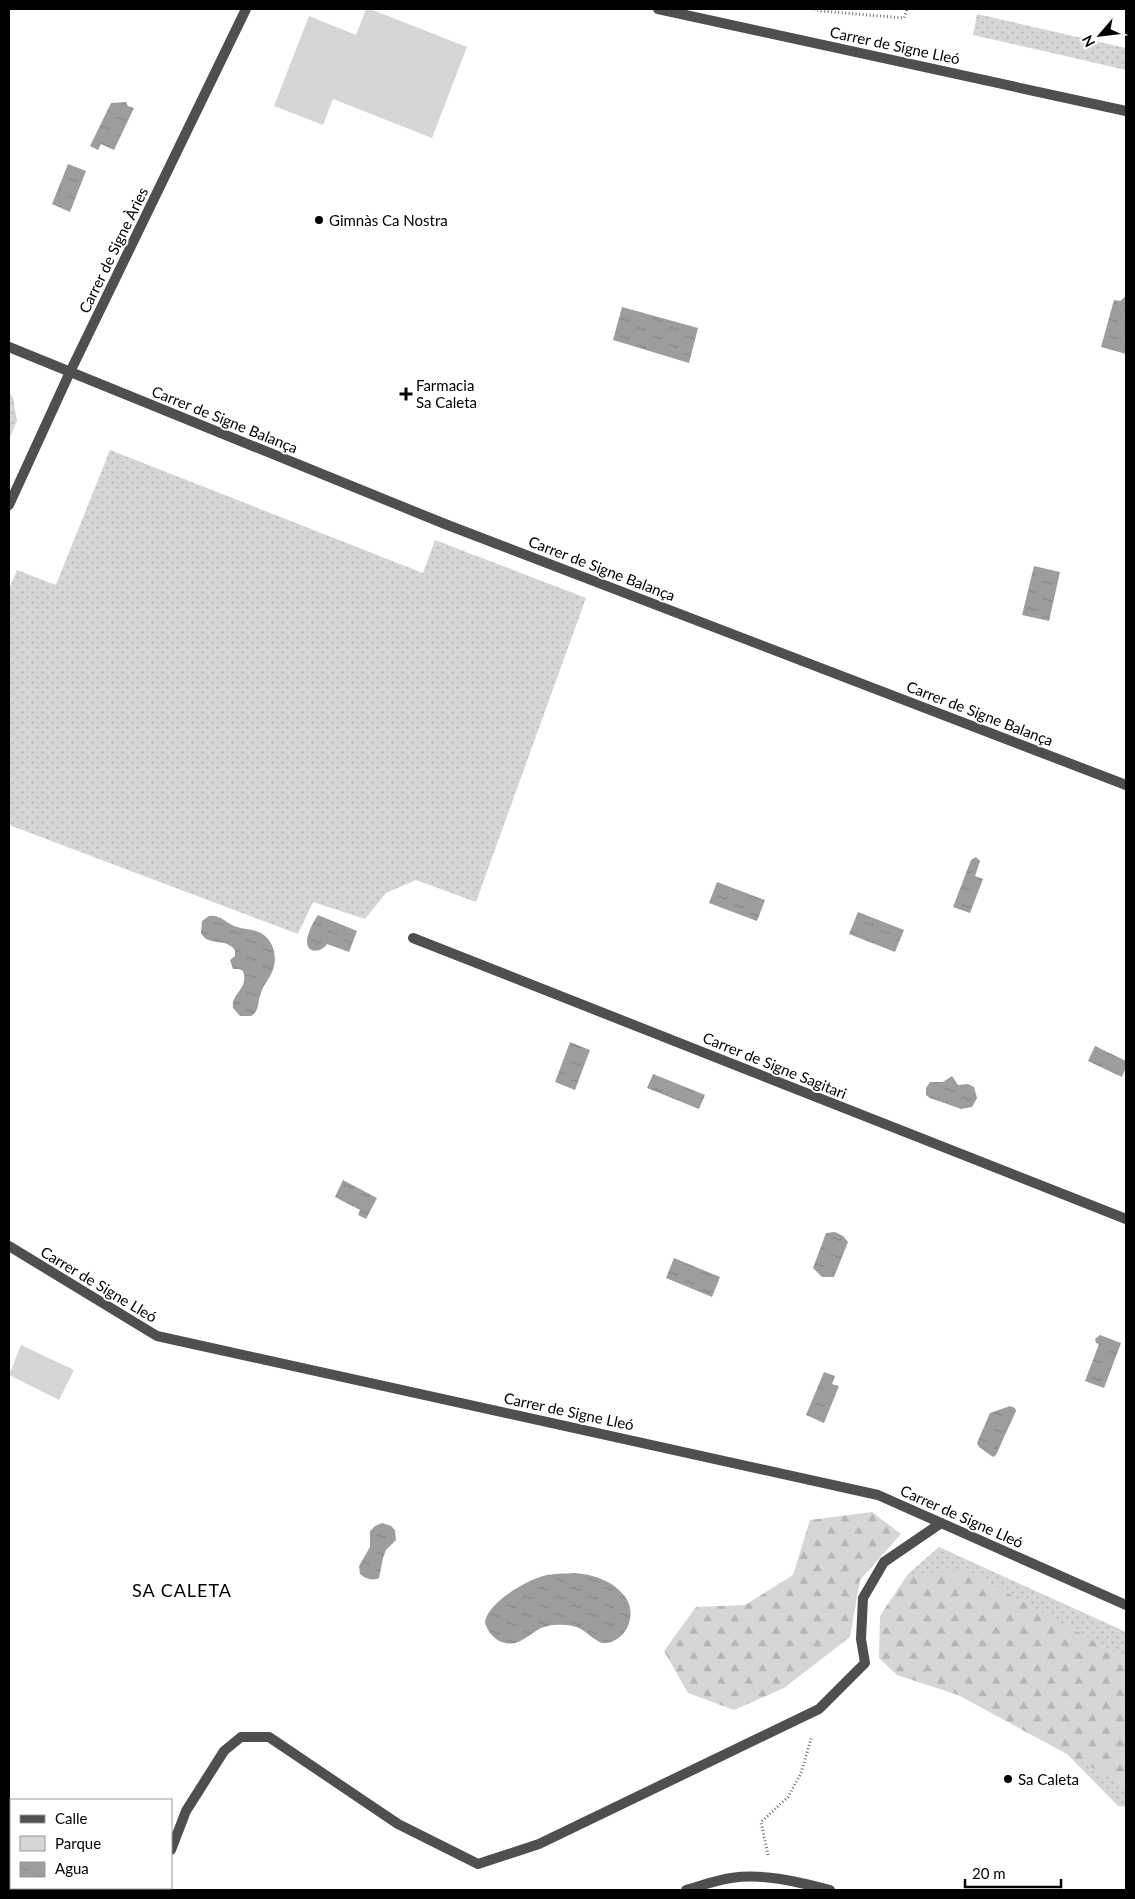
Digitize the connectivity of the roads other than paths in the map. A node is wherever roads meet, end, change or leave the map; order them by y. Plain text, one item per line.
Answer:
1 (246, 9) edge
2 (658, 9) edge
3 (1126, 111) edge
4 (9, 347) edge
5 (70, 372) junction
6 (9, 505) edge
7 (1126, 785) edge
8 (414, 938) dead end
9 (1126, 1219) edge
10 (9, 1246) edge
11 (941, 1523) junction
12 (1126, 1605) edge
13 (172, 1847) edge
14 (686, 1890) edge
15 (830, 1890) edge

1 - 5 street, Carrer de Signe Àries
2 - 3 street, Carrer de Signe Lleó
4 - 5 street, Carrer de Signe Balança
5 - 6 street, Carrer de Signe Àries
5 - 7 street, Carrer de Signe Balança
8 - 9 street, Carrer de Signe Sagitari
10 - 11 street, Carrer de Signe Lleó
11 - 12 street, Carrer de Signe Lleó
11 - 13 street
14 - 15 street

